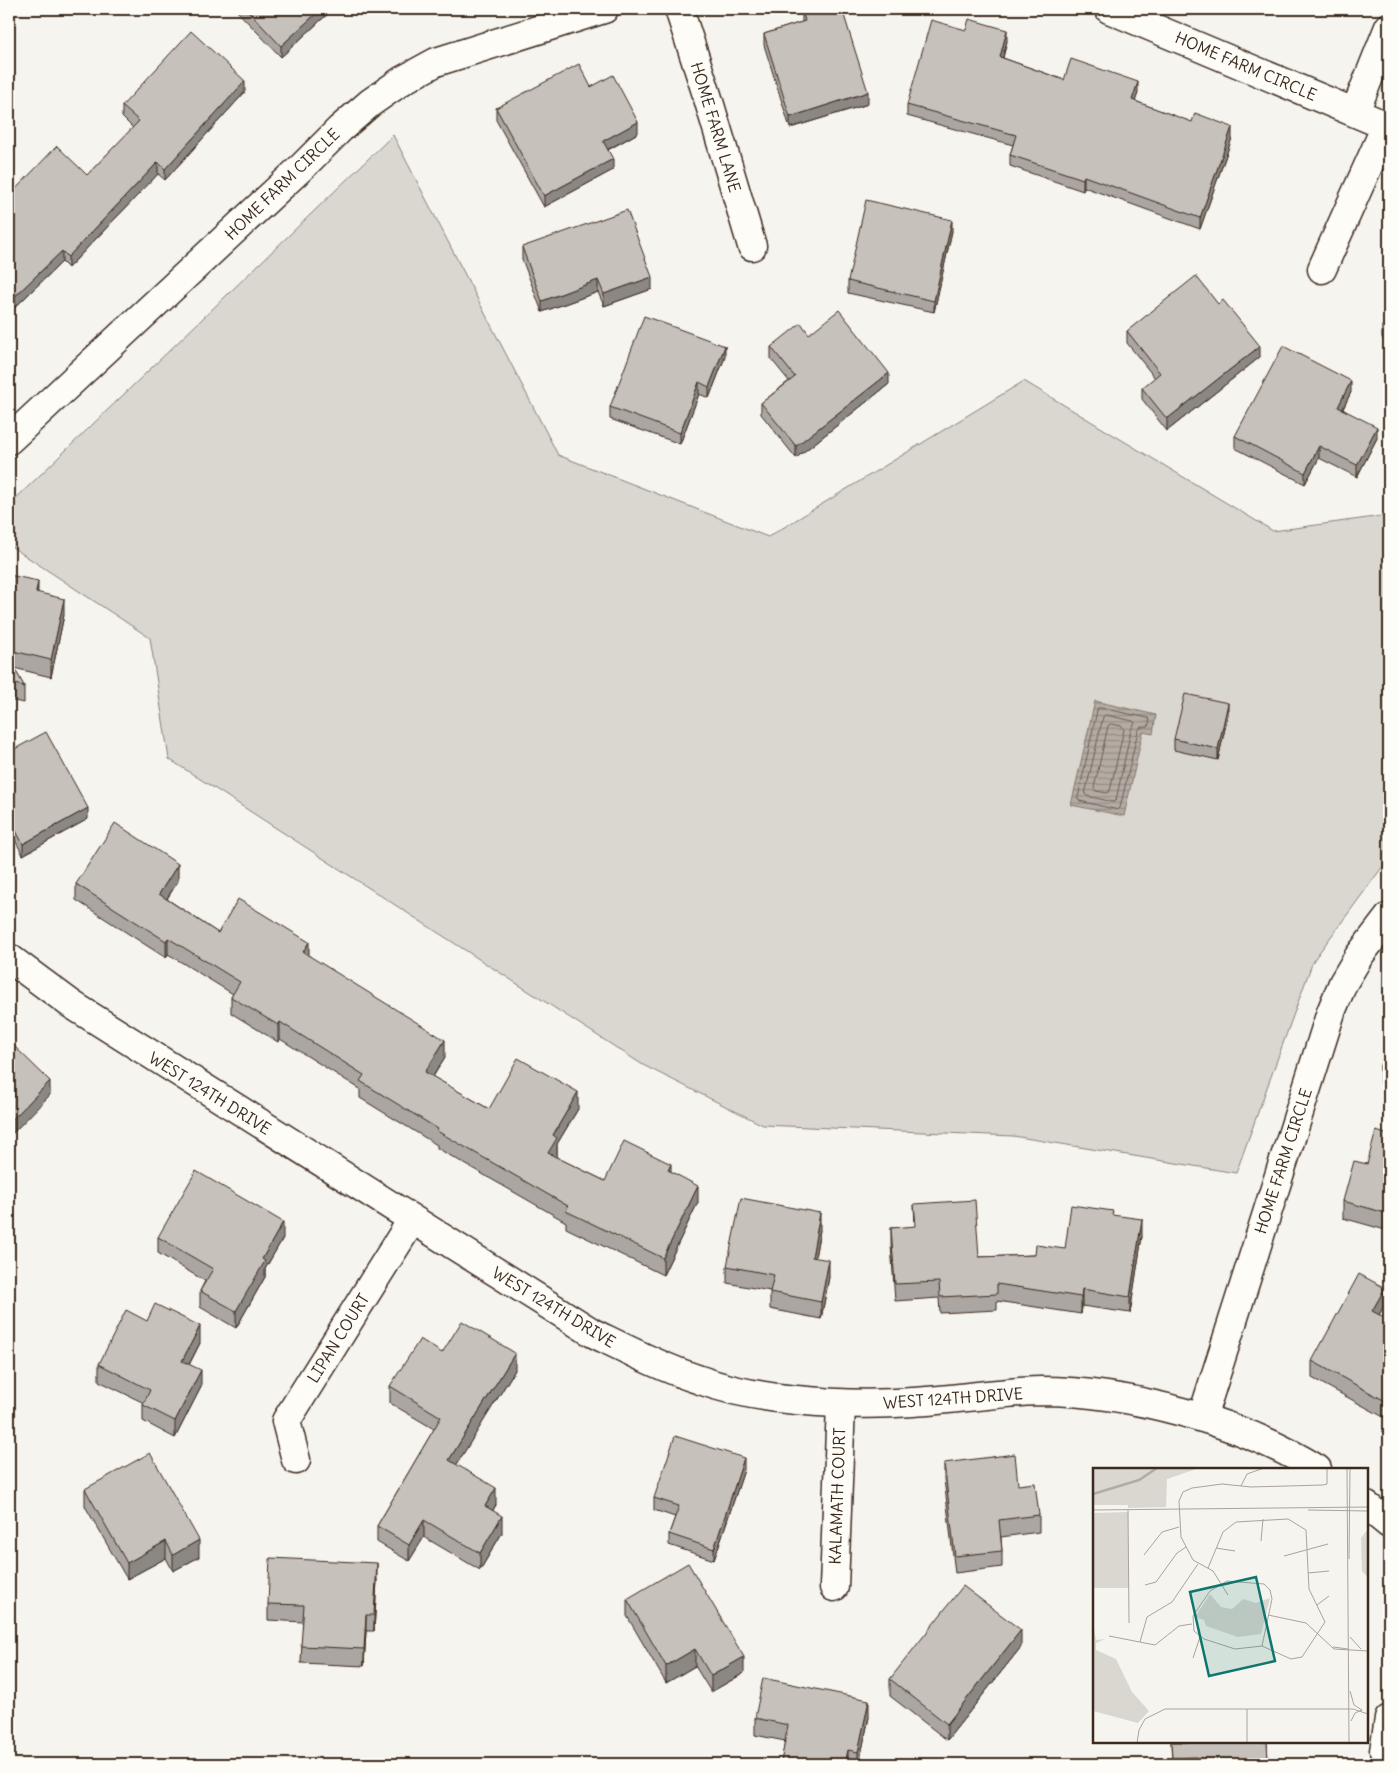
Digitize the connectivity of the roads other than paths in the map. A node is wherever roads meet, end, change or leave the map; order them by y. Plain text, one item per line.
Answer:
1 (604, 9) edge
2 (679, 9) edge
3 (1110, 9) edge
4 (1389, 27) edge
5 (1355, 112) junction
6 (1388, 126) edge
7 (752, 246) dead end
8 (1322, 269) dead end
9 (9, 440) edge
10 (1389, 917) edge
11 (9, 958) edge
12 (412, 1220) junction
13 (840, 1404) junction
14 (1202, 1418) junction
15 (296, 1460) dead end
16 (1315, 1468) edge
17 (1368, 1507) edge
18 (1389, 1524) edge
19 (834, 1587) dead end
20 (1389, 1719) edge
21 (1384, 1751) dead end

1 - 9 street, HOME FARM CIRCLE
2 - 7 street, HOME FARM LANE
3 - 5 street, HOME FARM CIRCLE
4 - 5 street
5 - 6 street, HOME FARM CIRCLE
6 - 8 street
10 - 14 street, HOME FARM CIRCLE
11 - 12 street, WEST 124TH DRIVE
12 - 13 street, WEST 124TH DRIVE
12 - 15 street, LIPAN COURT
13 - 14 street, WEST 124TH DRIVE
13 - 19 street, KALAMATH COURT
14 - 16 street, WEST 124TH DRIVE
17 - 18 street
20 - 21 street

